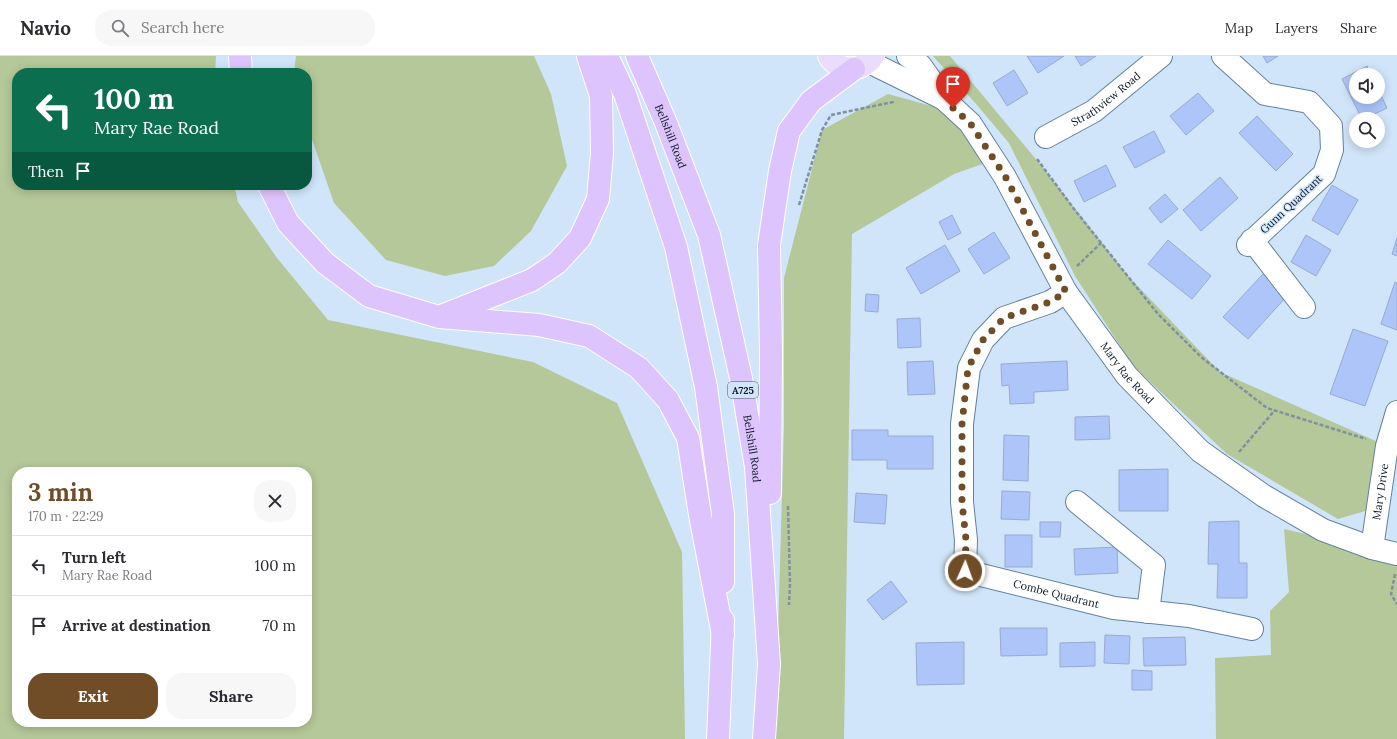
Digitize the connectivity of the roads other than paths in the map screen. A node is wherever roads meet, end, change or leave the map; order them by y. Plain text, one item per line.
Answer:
1 (240, 56) edge
2 (588, 56) edge
3 (607, 56) edge
4 (637, 56) edge
5 (829, 56) edge
6 (908, 56) edge
7 (1161, 56) edge
8 (1223, 56) edge
9 (866, 62) edge
10 (241, 68) edge
11 (945, 100) junction
12 (1046, 137) dead end
13 (272, 190) edge
14 (1064, 287) junction
15 (1304, 307) dead end
16 (439, 317) junction
17 (1397, 412) edge
18 (1077, 502) dead end
19 (1372, 548) junction
20 (1396, 560) edge
21 (1148, 612) junction
22 (1252, 629) dead end
23 (723, 634) junction
24 (769, 664) junction
25 (718, 739) edge
26 (764, 739) edge

1 - 10 highway
2 - 16 highway
3 - 23 highway
4 - 24 highway, Bellshill Road / A725
5 - 9 main road
6 - 11 street, Mary Rae Road
7 - 12 street, Strathview Road
8 - 15 street, Gunn Quadrant
9 - 11 street, Mary Rae Road
9 - 24 highway
11 - 14 street, Mary Rae Road
13 - 16 highway
14 - 19 street, Mary Rae Road
14 - 21 street, Combe Quadrant
16 - 23 highway
17 - 19 street, Mary Drive
18 - 21 street
19 - 20 street, Mary Rae Road
21 - 22 street, Combe Quadrant
23 - 25 highway
24 - 26 highway, Bellshill Road / A725

